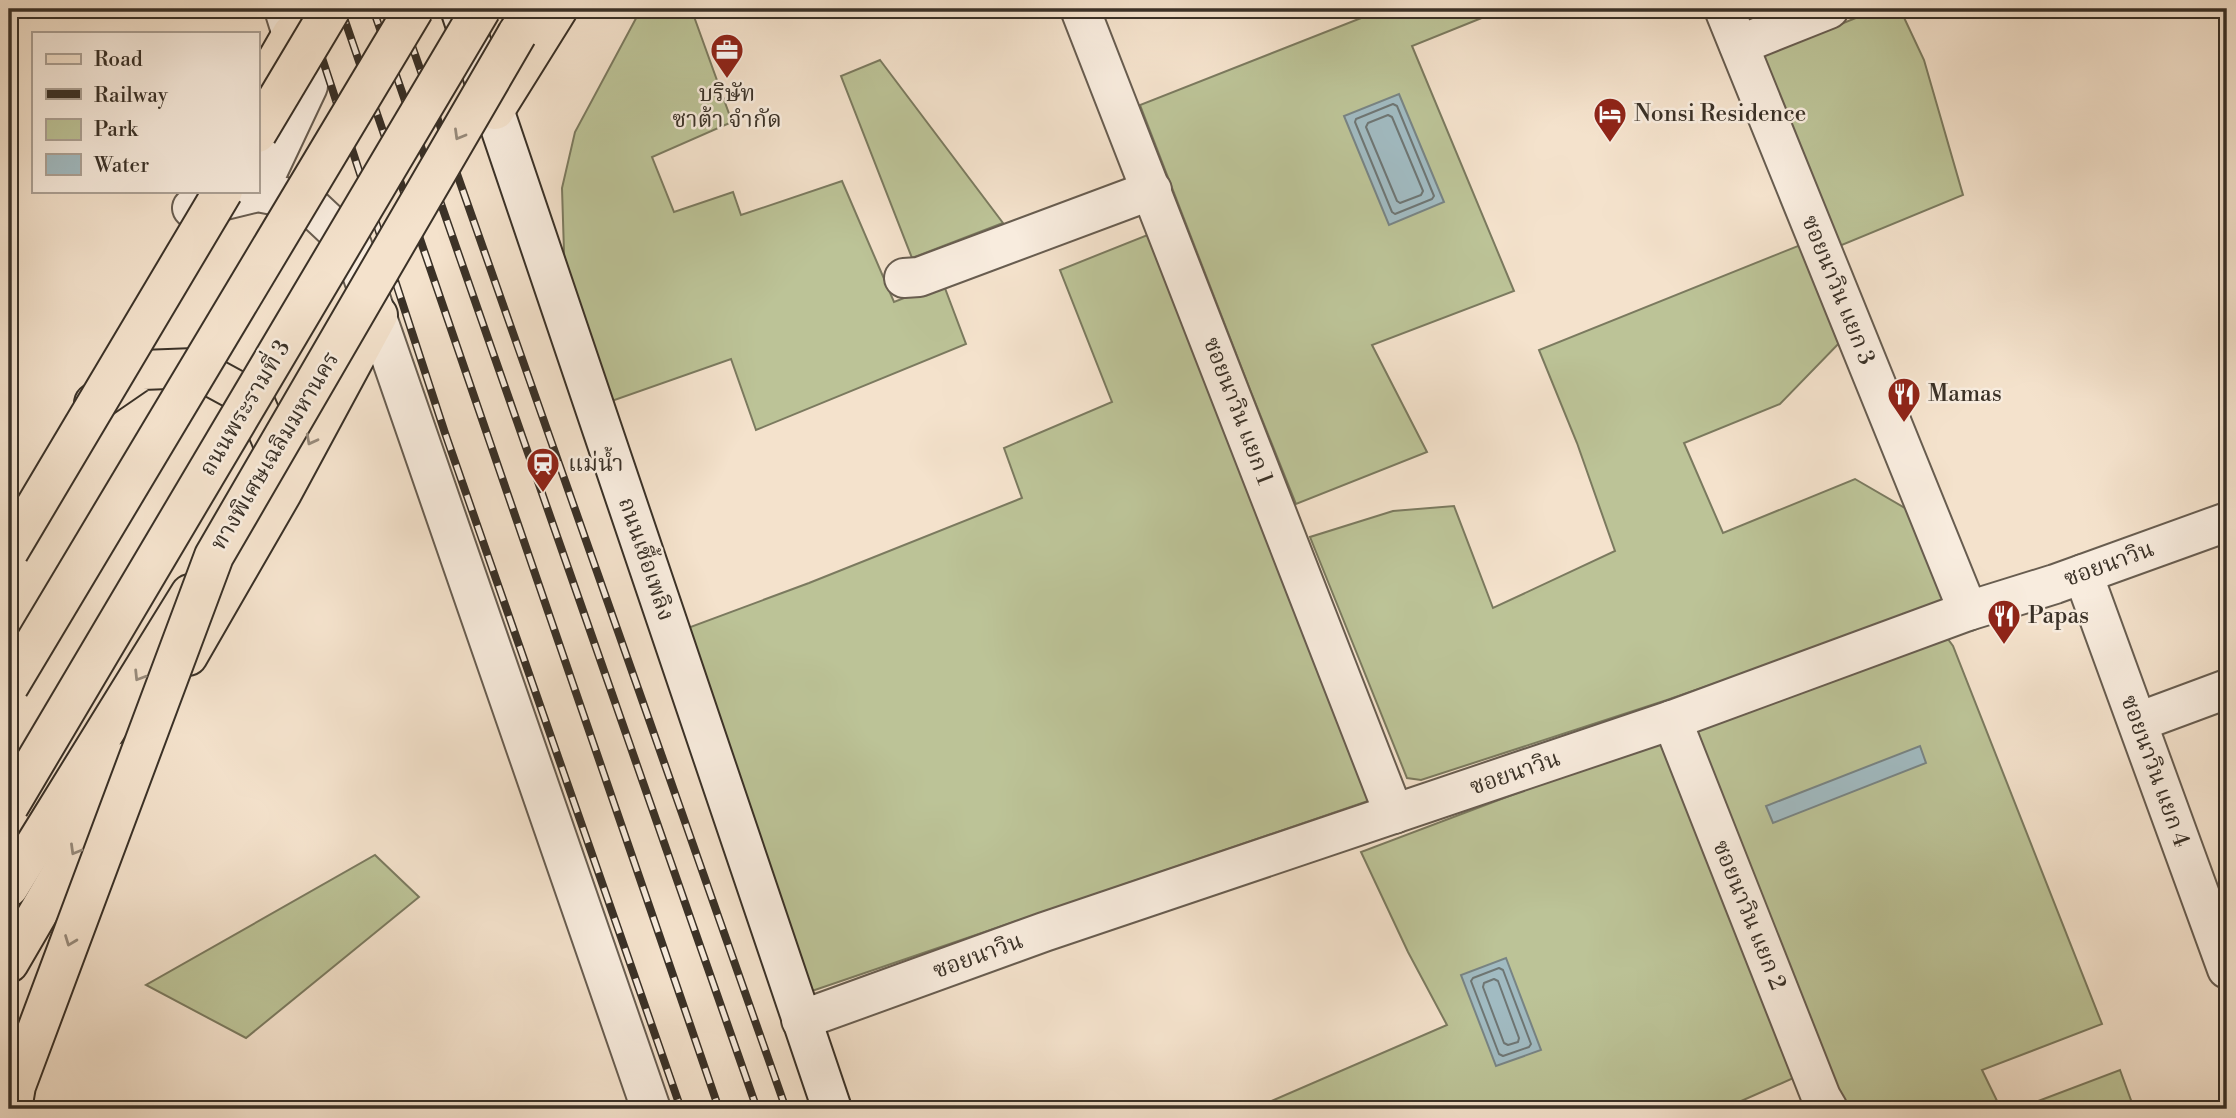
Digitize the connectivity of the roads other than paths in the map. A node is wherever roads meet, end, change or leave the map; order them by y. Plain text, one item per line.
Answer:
1 (331, 9) edge
2 (398, 9) edge
3 (414, 9) edge
4 (460, 9) edge
5 (470, 9) edge
6 (481, 9) edge
7 (533, 9) edge
8 (558, 9) edge
9 (1080, 9) edge
10 (1724, 9) edge
11 (1829, 9) edge
12 (288, 21) edge
13 (1739, 45) junction
14 (259, 89) edge
15 (495, 110) junction
16 (259, 131) edge
17 (259, 146) edge
18 (1152, 190) junction
19 (219, 195) edge
20 (904, 278) dead end
21 (378, 315) junction
22 (72, 418) junction
23 (282, 493) junction
24 (9, 518) edge
25 (2227, 522) edge
26 (9, 551) edge
27 (214, 556) junction
28 (2082, 574) junction
29 (1968, 611) junction
30 (9, 666) edge
31 (9, 686) edge
32 (2227, 689) edge
33 (1672, 720) junction
34 (2138, 722) junction
35 (15, 776) edge
36 (9, 806) edge
37 (1394, 814) junction
38 (9, 887) edge
39 (9, 963) edge
40 (2227, 969) edge
41 (802, 1020) junction
42 (12, 1109) edge
43 (651, 1109) edge
44 (832, 1109) edge
45 (1828, 1109) edge

1 - 16 main road, bridge
2 - 30 main road
3 - 31 main road, bridge
4 - 15 street, ถนนเชื้อเพลิง
5 - 35 main road, ถนนพระรามที่ 3
6 - 36 main road, ถนนพระรามที่ 3, bridge
7 -> 27 main road, ทางพิเศษเฉลิมมหานคร, bridge
8 - 15 main road
9 - 18 street, ซอยนาวิน แยก 1
10 - 13 street, ซอยนาวิน แยก 3
11 - 13 street
12 - 14 main road
12 - 17 street
13 - 29 street, ซอยนาวิน แยก 3
15 - 41 street, ถนนเชื้อเพลิง
18 - 20 street
18 - 37 street, ซอยนาวิน แยก 1
19 - 21 street
19 - 22 main road
19 - 26 main road, bridge
21 -> 23 main road
21 - 43 street
22 - 23 main road
22 - 24 main road
23 -> 39 main road
25 - 28 street, ซอยนาวิน
27 -> 38 main road, ทางพิเศษเฉลิมมหานคร, bridge
27 -> 42 main road, bridge
28 - 29 street, ซอยนาวิน
28 - 34 street, ซอยนาวิน แยก 4
29 - 33 street, ซอยนาวิน
32 - 34 street
33 - 37 street, ซอยนาวิน
33 - 45 street, ซอยนาวิน แยก 2
34 - 40 street, ซอยนาวิน แยก 4
37 - 41 street, ซอยนาวิน
41 - 44 street, ถนนเชื้อเพลิง

